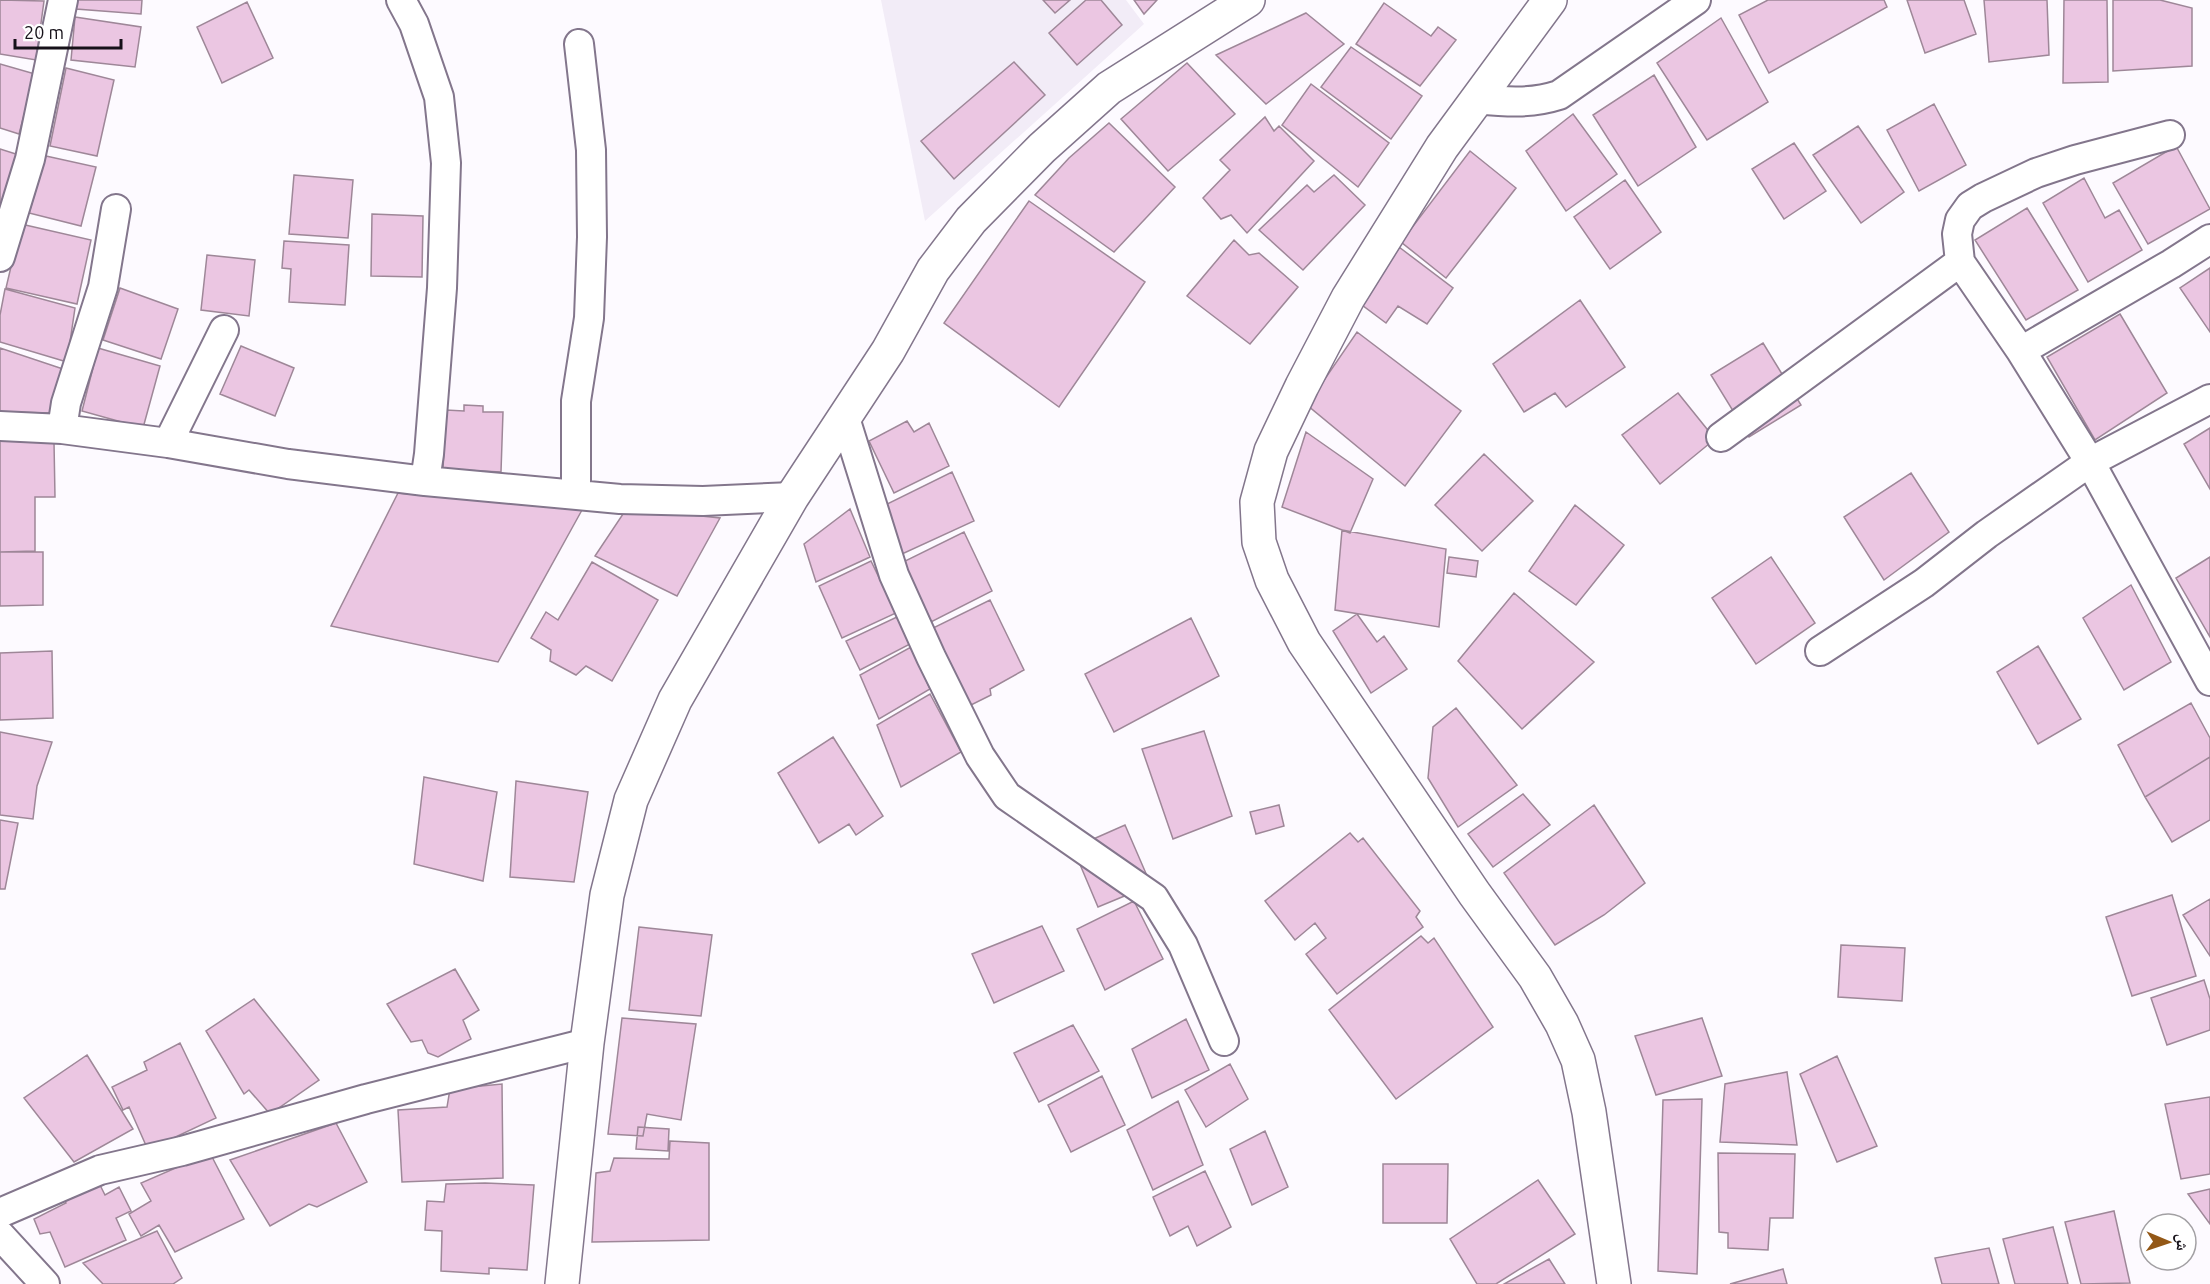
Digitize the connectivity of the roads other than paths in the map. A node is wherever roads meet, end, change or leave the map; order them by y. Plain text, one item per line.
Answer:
1 (63, 0) edge
2 (401, 0) edge
3 (1248, 0) edge
4 (1696, 0) edge
5 (1548, 1) edge
6 (1221, 10) edge
7 (579, 44) dead end
8 (1477, 99) junction
9 (2170, 135) dead end
10 (116, 209) dead end
11 (2210, 238) edge
12 (0, 257) edge
13 (1960, 262) junction
14 (224, 330) dead end
15 (2021, 351) junction
16 (2210, 399) edge
17 (845, 418) junction
18 (0, 426) edge
19 (62, 429) junction
20 (1720, 437) dead end
21 (168, 443) junction
22 (2090, 462) junction
23 (424, 481) junction
24 (576, 494) junction
25 (792, 497) junction
26 (1820, 651) dead end
27 (2210, 680) edge
28 (1224, 1041) dead end
29 (587, 1043) junction
30 (0, 1213) edge
31 (0, 1235) edge
32 (45, 1284) edge
33 (562, 1284) edge
34 (1614, 1284) edge

1 - 12 street
2 - 23 street
3 - 6 street
4 - 8 street
5 - 8 street
6 - 17 street
7 - 24 street
8 - 34 street
9 - 13 street
10 - 19 street
11 - 15 street
13 - 15 street
13 - 20 street
14 - 21 street
15 - 22 street
16 - 22 street
17 - 25 street
17 - 28 street
18 - 19 street
19 - 21 street
21 - 23 street
22 - 26 street
22 - 27 street
23 - 24 street
24 - 25 street
25 - 29 street
29 - 30 street
29 - 33 street
31 - 32 street

